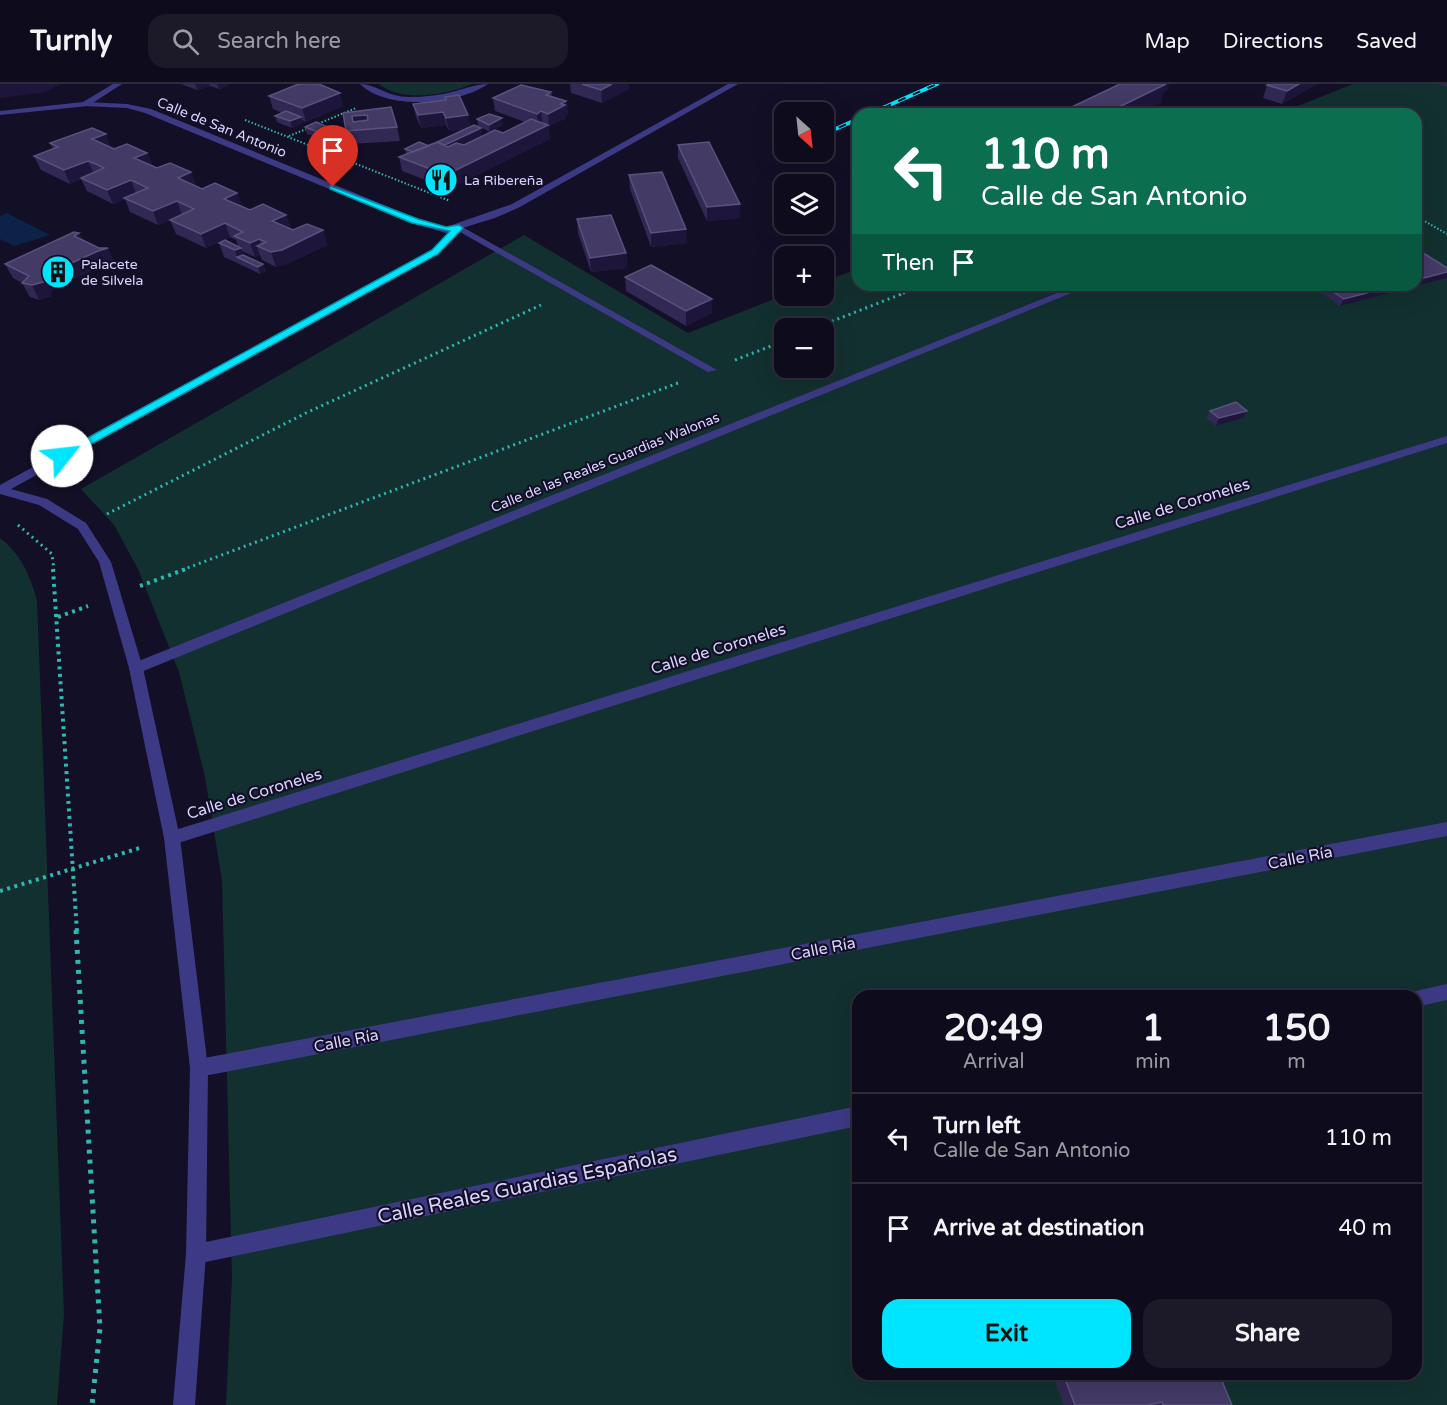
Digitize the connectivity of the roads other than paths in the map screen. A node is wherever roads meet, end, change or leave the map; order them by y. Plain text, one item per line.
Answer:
1 (118, 84) edge
2 (364, 84) edge
3 (484, 84) edge
4 (734, 84) edge
5 (85, 104) junction
6 (0, 113) edge
7 (459, 228) junction
8 (1071, 291) edge
9 (712, 369) road end
10 (1447, 439) edge
11 (0, 490) edge
12 (136, 668) junction
13 (1447, 829) edge
14 (172, 838) junction
15 (1447, 993) edge
16 (1422, 998) edge
17 (199, 1068) junction
18 (852, 1117) edge
19 (196, 1254) junction
20 (184, 1405) edge

1 - 5 street
2 - 3 street
4 - 7 street
5 - 6 street, Calle de San Antonio
5 - 7 street, Calle de San Antonio
7 - 9 street
7 - 11 street
8 - 12 street, Calle de las Reales Guardias Walonas
10 - 14 street, Calle de Coroneles
11 - 12 street
12 - 14 street
13 - 17 street, Calle Ría
14 - 17 street
15 - 16 street
17 - 19 street
18 - 19 street, Calle Reales Guardias Españolas
19 - 20 street

